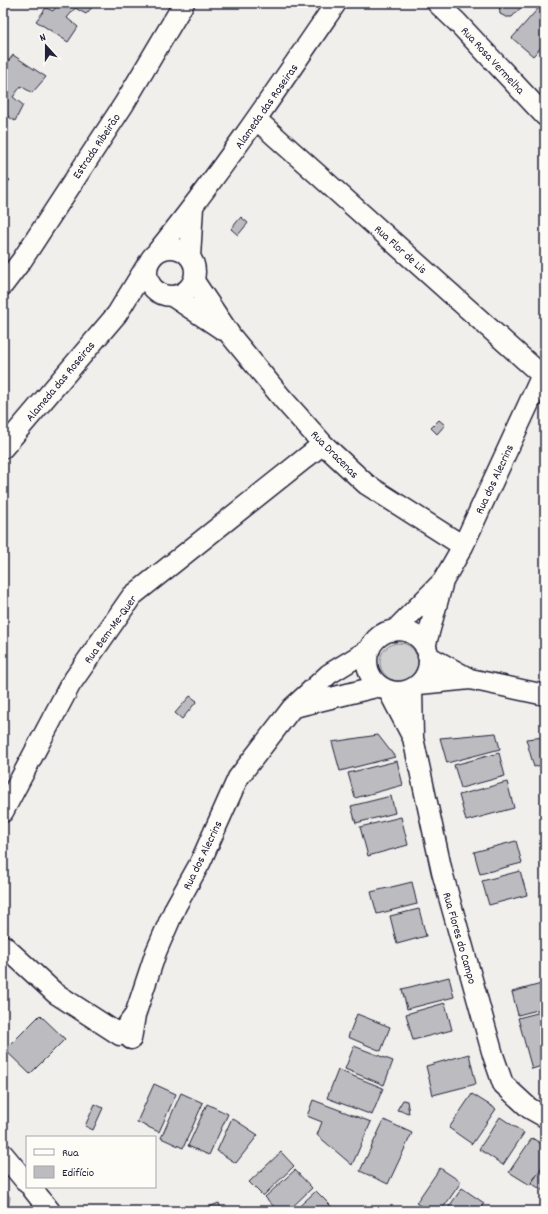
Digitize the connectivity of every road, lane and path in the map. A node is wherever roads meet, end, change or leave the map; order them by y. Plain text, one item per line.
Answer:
1 (184, 3) edge
2 (336, 3) edge
3 (437, 3) edge
4 (448, 3) edge
5 (458, 22) junction
6 (545, 116) edge
7 (258, 120) junction
8 (193, 207) junction
9 (190, 257) junction
10 (152, 258) junction
11 (194, 281) junction
12 (3, 285) edge
13 (164, 294) junction
14 (117, 314) junction
15 (231, 336) junction
16 (544, 377) edge
17 (323, 444) junction
18 (3, 448) edge
19 (463, 546) junction
20 (443, 581) junction
21 (394, 630) junction
22 (370, 649) junction
23 (427, 651) junction
24 (470, 679) junction
25 (415, 686) junction
26 (384, 688) junction
27 (545, 695) edge
28 (292, 708) junction
29 (413, 738) junction
30 (3, 812) edge
31 (3, 945) edge
32 (545, 1117) edge
33 (3, 1154) edge
34 (26, 1181) edge
35 (32, 1188) edge
36 (50, 1211) edge

1 - 12 street, Estrada Ribeirão
2 - 7 street, Alameda das Roseiras
3 - 5 street, Rua Rosa Vermelha
4 - 5 street, Rua Rosa Vermelha
5 - 6 street, Rua Rosa Vermelha
7 - 8 street, Alameda das Roseiras
7 - 16 street, Rua Flor de Lis
8 - 9 street
8 - 10 street, Alameda das Roseiras
9 - 10 street
9 - 11 street
10 - 13 street
10 - 14 street, Alameda das Roseiras
11 - 13 street
11 - 15 street, Rua Dracenas
13 - 14 street, Alameda das Roseiras
13 - 15 street, Rua Dracenas
14 - 18 street, Alameda das Roseiras
15 - 17 street, Rua Dracenas
16 - 19 street, Rua dos Alecrins
17 - 19 street, Rua Dracenas
17 - 30 street, Rua Bem-Me-Quer
19 - 20 street, Rua dos Alecrins
20 - 21 street, Rua dos Alecrins
20 - 23 street, Rua dos Alecrins
21 - 22 street
21 - 23 street
22 - 26 street
22 - 28 street, Rua dos Alecrins
23 - 24 street
23 - 25 street
24 - 25 street
24 - 27 street
25 - 26 street
25 - 29 street, Rua Flores do Campo
26 - 28 street
26 - 29 street, Rua Flores do Campo
28 - 31 street, Rua dos Alecrins
29 - 32 street, Rua Flores do Campo
33 - 34 street
35 - 36 street

